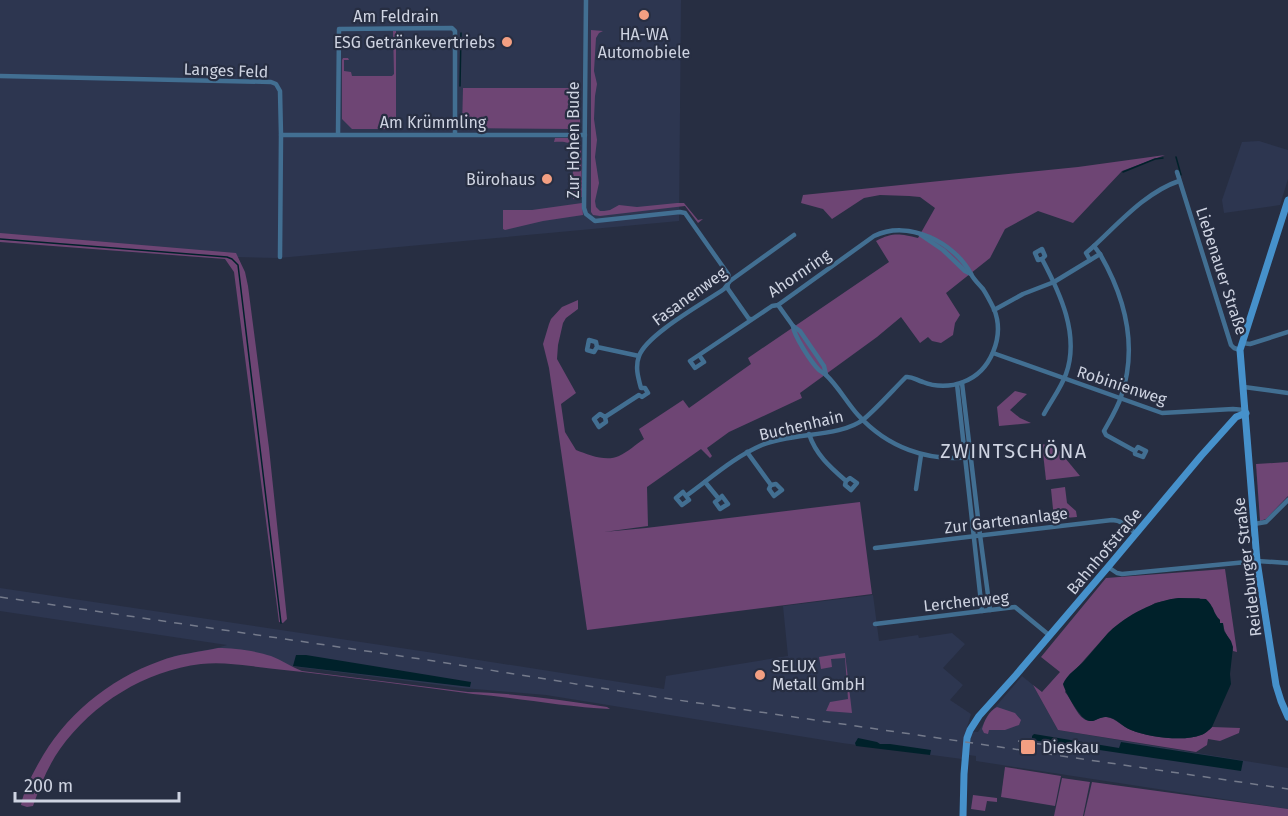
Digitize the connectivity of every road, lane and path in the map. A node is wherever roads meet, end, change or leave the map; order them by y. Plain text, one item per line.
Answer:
1 (586, 0) edge
2 (0, 76) edge
3 (338, 134) junction
4 (454, 134) junction
5 (281, 135) junction
6 (585, 135) junction
7 (1177, 172) dead end
8 (1179, 181) junction
9 (1288, 200) edge
10 (794, 235) dead end
11 (1094, 246) junction
12 (1100, 254) junction
13 (280, 257) dead end
14 (1042, 259) dead end
15 (1090, 260) junction
16 (1054, 282) junction
17 (728, 283) junction
18 (778, 305) junction
19 (994, 310) junction
20 (751, 319) junction
21 (1288, 332) edge
22 (1241, 346) junction
23 (597, 347) dead end
24 (993, 353) junction
25 (699, 355) dead end
26 (639, 356) junction
27 (1064, 379) junction
28 (959, 384) junction
29 (1244, 387) junction
30 (641, 388) junction
31 (1288, 393) edge
32 (639, 394) junction
33 (1120, 399) junction
34 (1246, 412) junction
35 (1044, 414) dead end
36 (605, 417) dead end
37 (863, 420) junction
38 (809, 434) junction
39 (1135, 451) dead end
40 (747, 452) junction
41 (921, 454) junction
42 (968, 458) junction
43 (846, 480) dead end
44 (705, 482) junction
45 (771, 485) dead end
46 (916, 489) dead end
47 (686, 496) dead end
48 (718, 499) dead end
49 (1288, 500) edge
50 (1254, 524) junction
51 (1136, 534) junction
52 (977, 536) junction
53 (874, 548) dead end
54 (1257, 561) junction
55 (1288, 563) edge
56 (1108, 567) junction
57 (990, 610) junction
58 (982, 611) junction
59 (875, 624) dead end
60 (1049, 635) junction
61 (1288, 717) edge
62 (963, 816) edge

1 - 6 street, Zur Hohen Bude
2 - 5 street, Langes Feld
3 - 4 street, Am Krümmling
3 - 4 street, Am Feldrain
3 - 5 street, Am Krümmling
4 - 6 street, Am Krümmling
5 - 13 street, Langes Feld
6 - 17 street, Zur Hohen Bude
7 - 8 street, Liebenauer Straße
8 - 11 street
8 - 22 street, Liebenauer Straße
9 - 22 main road
10 - 17 street, Fasanenweg
11 - 12 street
11 - 15 street
12 - 15 street
12 - 33 street
14 - 16 street
15 - 16 street
16 - 19 street
16 - 27 street
17 - 20 street
17 - 26 street, Fasanenweg
18 - 19 street, Ahornring
18 - 20 street, Ahornring
18 - 37 street
19 - 24 street, Ahornring
20 - 25 street, Ahornring
21 - 22 street
22 - 29 main road, Liebenauer Straße
23 - 26 street
24 - 27 street, Robinienweg
24 - 28 street
26 - 30 street
27 - 33 street, Robinienweg
27 - 35 street, Robinienweg
28 - 37 street
28 - 42 street
29 - 31 street
29 - 34 main road, Liebenauer Straße
30 - 32 street
30 - 32 street
32 - 36 street
33 - 34 street, Robinienweg
33 - 39 street
34 - 50 main road, Reideburger Straße
34 - 51 main road, Bahnhofstraße
37 - 38 street, Buchenhain
37 - 41 street
38 - 40 street, Buchenhain
38 - 43 street
40 - 44 street, Buchenhain
40 - 45 street
41 - 42 street
41 - 46 street
42 - 52 street
44 - 47 street, Buchenhain
44 - 48 street
49 - 50 street
50 - 54 main road, Reideburger Straße
51 - 52 street, Zur Gartenanlage
51 - 56 main road, Bahnhofstraße
52 - 53 street, Zur Gartenanlage
52 - 57 street
52 - 58 street
54 - 55 street
54 - 56 street
54 - 61 main road, Reideburger Straße
56 - 60 main road, Bahnhofstraße
57 - 58 street, Lerchenweg
57 - 60 street, Lerchenweg
58 - 59 street, Lerchenweg
60 - 62 main road, Bahnhofstraße

